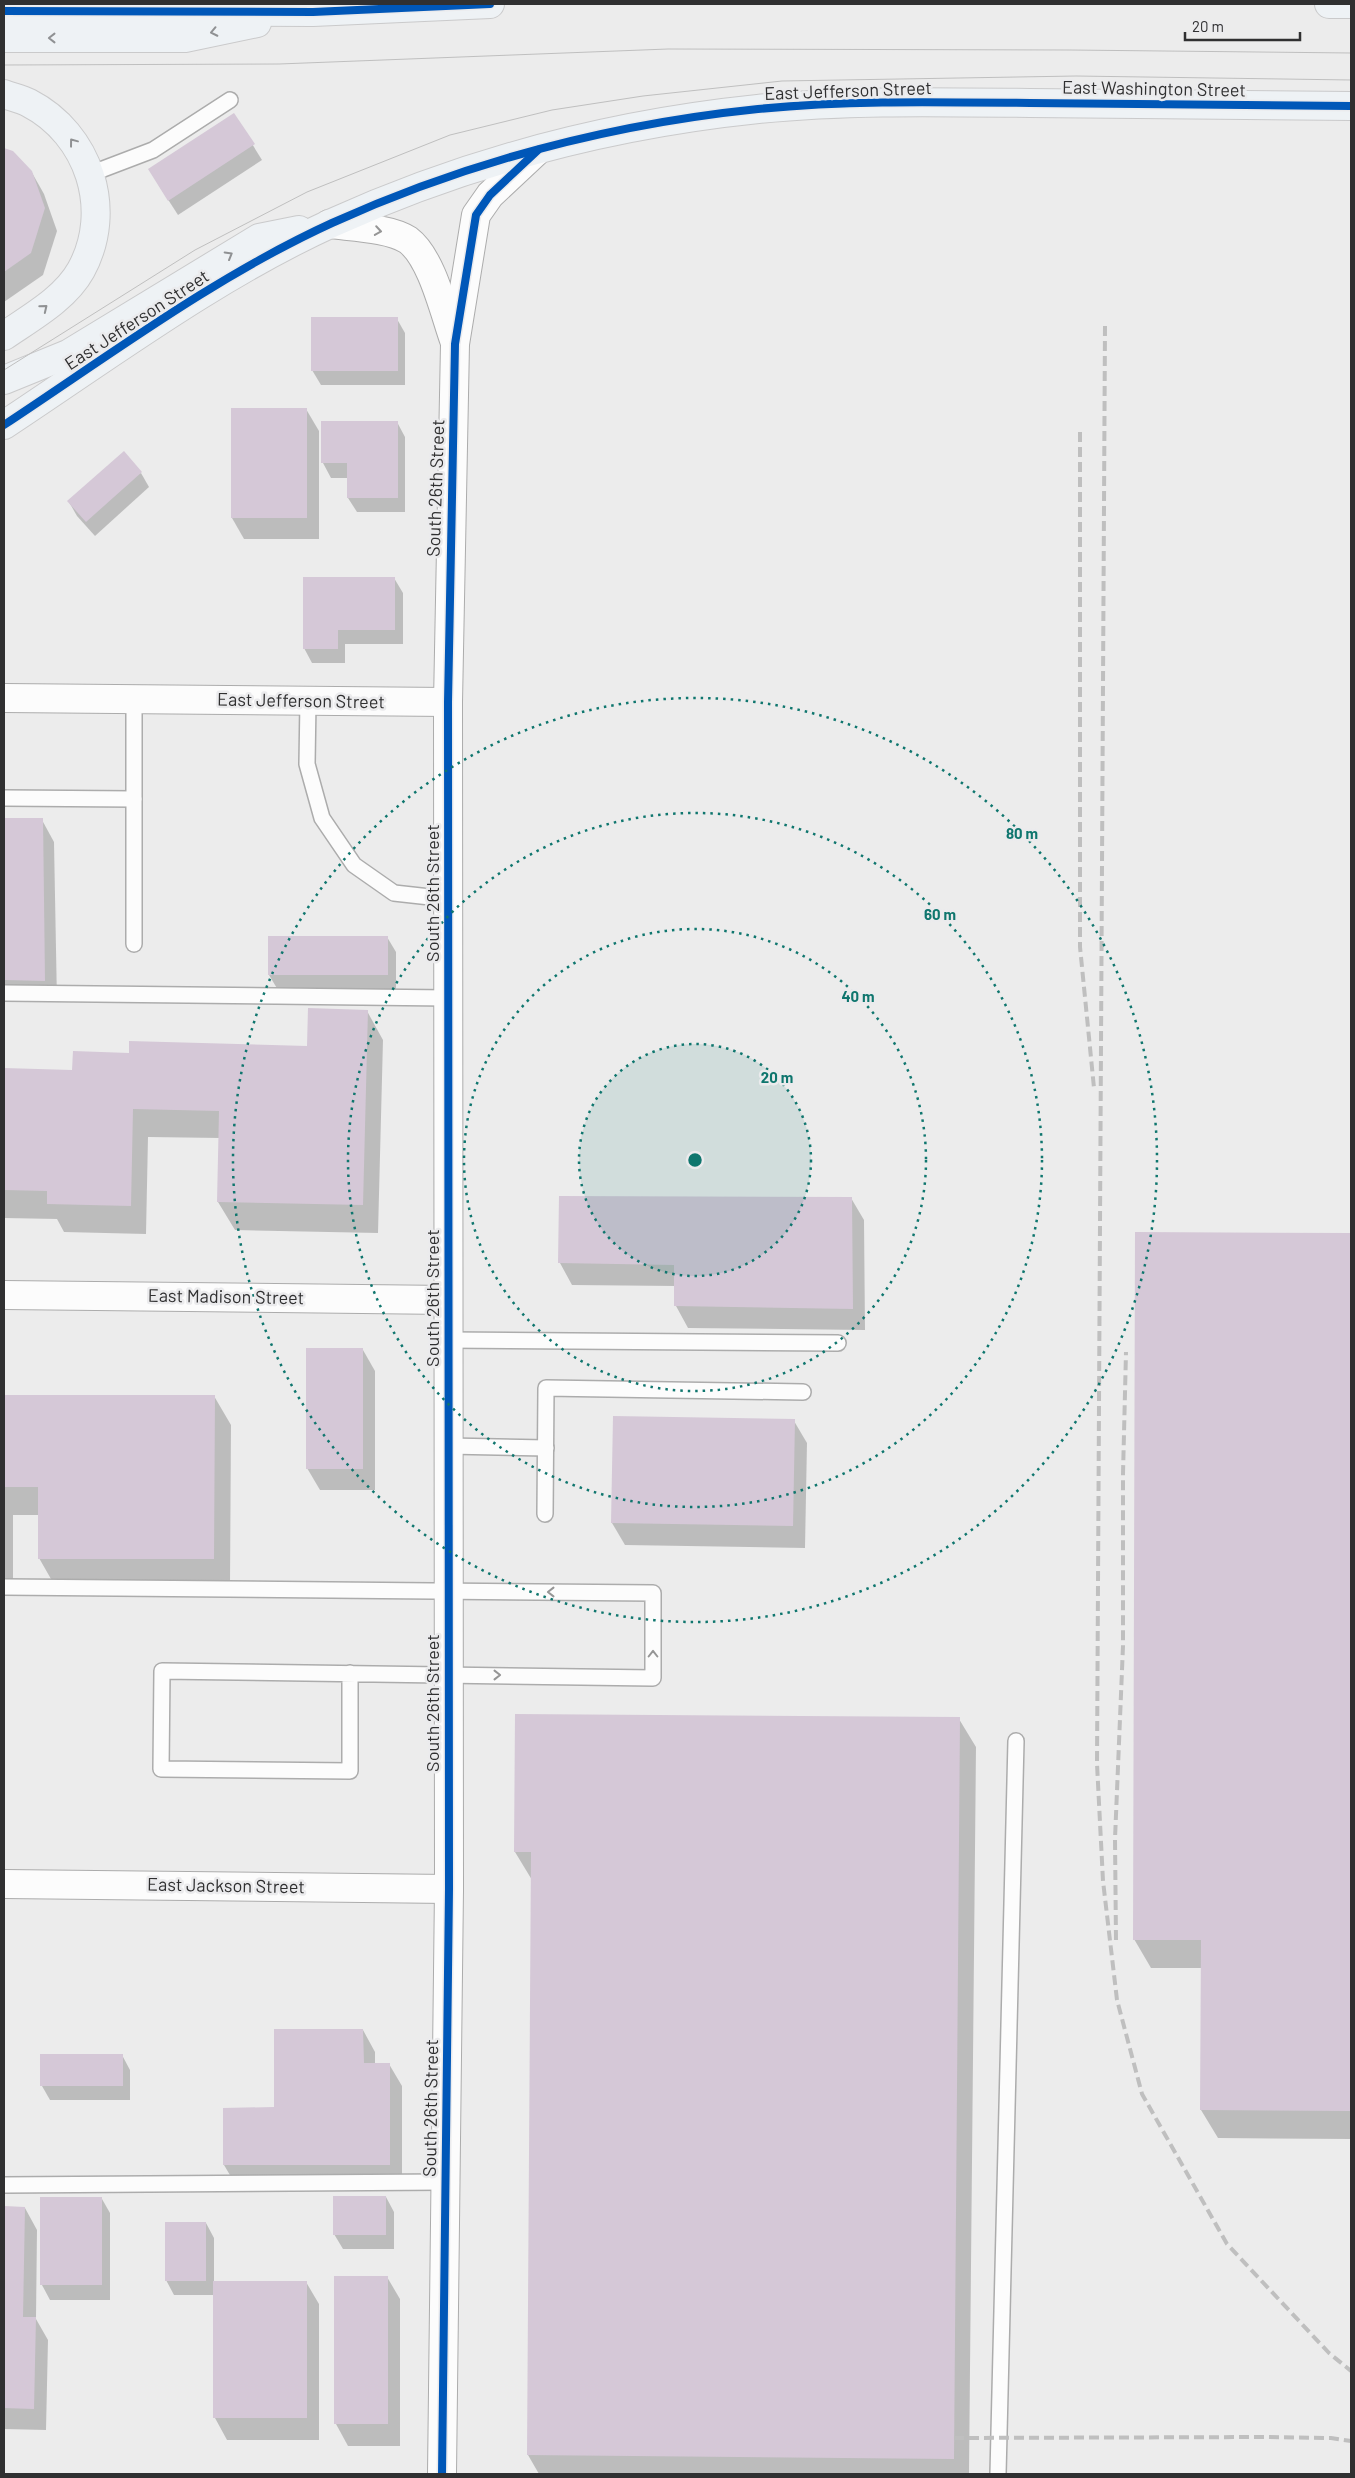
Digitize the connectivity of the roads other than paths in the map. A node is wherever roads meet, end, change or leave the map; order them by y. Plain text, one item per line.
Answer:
1 (490, 4) edge
2 (1329, 4) edge
3 (1351, 4) edge
4 (4, 11) edge
5 (313, 12) junction
6 (4, 38) edge
7 (4, 94) edge
8 (230, 100) dead end
9 (957, 102) joint
10 (1351, 106) edge
11 (538, 150) junction
12 (92, 180) junction
13 (330, 224) junction
14 (4, 336) edge
15 (455, 344) junction
16 (4, 380) edge
17 (4, 425) edge
18 (4, 698) edge
19 (134, 699) junction
20 (308, 701) junction
21 (448, 702) junction
22 (4, 798) edge
23 (134, 799) junction
24 (448, 899) junction
25 (134, 944) dead end
26 (4, 993) edge
27 (448, 998) junction
28 (4, 1295) edge
29 (448, 1300) junction
30 (448, 1340) junction
31 (838, 1343) dead end
32 (803, 1392) dead end
33 (448, 1446) junction
34 (546, 1448) junction
35 (545, 1514) dead end
36 (4, 1587) edge
37 (448, 1591) junction
38 (350, 1673) junction
39 (448, 1674) junction
40 (1016, 1740) dead end
41 (4, 1884) edge
42 (449, 1888) junction
43 (445, 2182) junction
44 (4, 2185) edge
45 (442, 2474) edge
46 (998, 2474) edge

1 - 5 main road
2 - 3 main road
4 - 5 main road
5 -> 6 main road
12 -> 7 main road
8 - 12 lane
9 - 10 main road, East Washington Street
9 - 11 main road, East Jefferson Street
11 - 13 main road, East Jefferson Street
11 - 15 street, South 26th Street
14 -> 12 main road
13 -> 15 street, South 26th Street
16 -> 13 main road, East Jefferson Street
13 - 17 main road, East Jefferson Street
15 - 21 street, South 26th Street
18 - 19 street, East Jefferson Street
19 - 20 street, East Jefferson Street
19 - 23 lane
20 - 21 street, East Jefferson Street
20 - 24 lane
21 - 24 street, South 26th Street
22 - 23 lane
23 - 25 lane
24 - 27 street, South 26th Street
26 - 27 lane
27 - 29 street, South 26th Street
28 - 29 street, East Madison Street
29 - 30 street, South 26th Street
30 - 31 lane
30 - 33 street, South 26th Street
32 - 34 lane
33 - 34 lane
33 - 37 street, South 26th Street
34 - 35 lane
36 - 37 lane
37 - 39 street, South 26th Street
39 -> 37 lane
38 - 38 lane
38 - 39 lane
39 - 42 street, South 26th Street
40 - 46 lane
41 - 42 street, East Jackson Street
42 - 43 street, South 26th Street
43 - 44 lane
43 - 45 street, South 26th Street

